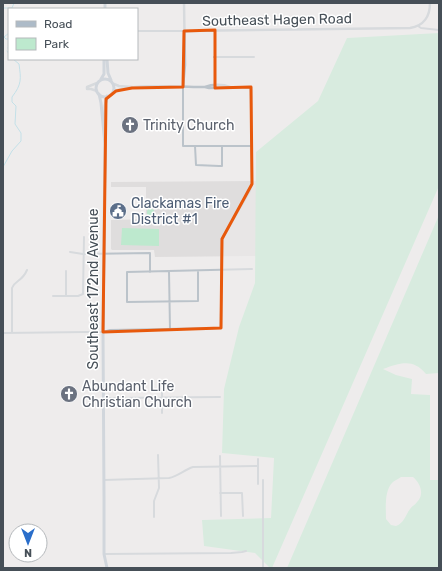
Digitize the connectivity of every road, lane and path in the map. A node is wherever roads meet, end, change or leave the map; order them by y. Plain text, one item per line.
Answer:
1 (184, 3) edge
2 (430, 3) edge
3 (418, 26) junction
4 (184, 30) junction
5 (214, 30) junction
6 (439, 30) edge
7 (138, 31) edge
8 (214, 57) junction
9 (254, 57) dead end
10 (105, 60) edge
11 (105, 60) edge
12 (101, 79) junction
13 (111, 80) junction
14 (97, 83) junction
15 (114, 84) junction
16 (215, 85) junction
17 (183, 87) junction
18 (205, 87) junction
19 (231, 87) junction
20 (132, 88) junction
21 (113, 92) junction
22 (98, 93) junction
23 (108, 96) junction
24 (104, 130) junction
25 (195, 146) junction
26 (222, 146) junction
27 (251, 146) junction
28 (84, 237) dead end
29 (70, 252) dead end
30 (104, 253) junction
31 (83, 254) junction
32 (27, 270) dead end
33 (252, 270) dead end
34 (66, 271) dead end
35 (198, 271) junction
36 (221, 271) junction
37 (150, 272) junction
38 (169, 272) junction
39 (53, 296) dead end
40 (66, 296) junction
41 (170, 301) junction
42 (221, 328) joint
43 (170, 329) junction
44 (103, 332) junction
45 (3, 333) edge
46 (12, 333) junction
47 (162, 384) dead end
48 (220, 397) dead end
49 (104, 398) junction
50 (162, 398) junction
51 (162, 414) dead end
52 (158, 455) dead end
53 (220, 456) dead end
54 (258, 459) dead end
55 (258, 466) junction
56 (220, 467) junction
57 (158, 478) junction
58 (104, 480) junction
59 (263, 480) dead end
60 (258, 484) dead end
61 (220, 492) junction
62 (221, 516) dead end
63 (243, 516) dead end
64 (154, 517) dead end
65 (246, 550) dead end
66 (104, 554) junction
67 (107, 568) edge
68 (263, 568) edge

1 - 4 street
2 - 3 street
3 - 5 street, Southeast Hagen Road
3 - 6 street
4 - 5 street, Southeast Hagen Road
4 - 7 street, Southeast Hagen Road
4 - 17 street
5 - 8 street
8 - 9 street
8 - 16 street
10 - 12 main road
11 - 13 main road
12 - 13 main road
12 - 14 main road
13 - 15 main road
14 - 22 main road, Southeast 172nd Avenue
14 - 22 street
15 - 20 street
15 - 21 main road
16 - 18 street
16 - 19 street
17 - 18 street
17 - 20 street
17 - 25 street
18 - 19 street
19 - 27 street
20 - 21 street
21 - 23 main road
22 - 23 main road
22 - 24 main road, Southeast 172nd Avenue
23 - 24 main road, Southeast 172nd Avenue
24 - 30 main road, Southeast 172nd Avenue
25 - 26 street
25 - 26 street
26 - 27 street
27 - 36 street
28 - 31 street
29 - 31 street
30 - 31 street
30 - 37 street
30 - 44 main road, Southeast 172nd Avenue
31 - 40 street
32 - 46 street
33 - 36 street
34 - 40 street
35 - 36 street
35 - 38 street
35 - 41 street
36 - 42 street
37 - 38 street
37 - 41 street
38 - 41 street
39 - 40 street
41 - 43 street
42 - 43 street
43 - 44 street
44 - 46 street
44 - 49 main road, Southeast 172nd Avenue
45 - 46 street
47 - 50 street
48 - 50 street
49 - 50 street
49 - 58 main road, Southeast 172nd Avenue
50 - 51 street
52 - 57 street
53 - 56 street
54 - 55 street
55 - 56 street
55 - 60 street
56 - 57 street
56 - 61 street
57 - 58 street
57 - 64 street
58 - 66 main road, Southeast 172nd Avenue
59 - 68 street
61 - 62 street
61 - 63 street
65 - 66 street
66 - 67 main road, Southeast 172nd Avenue

